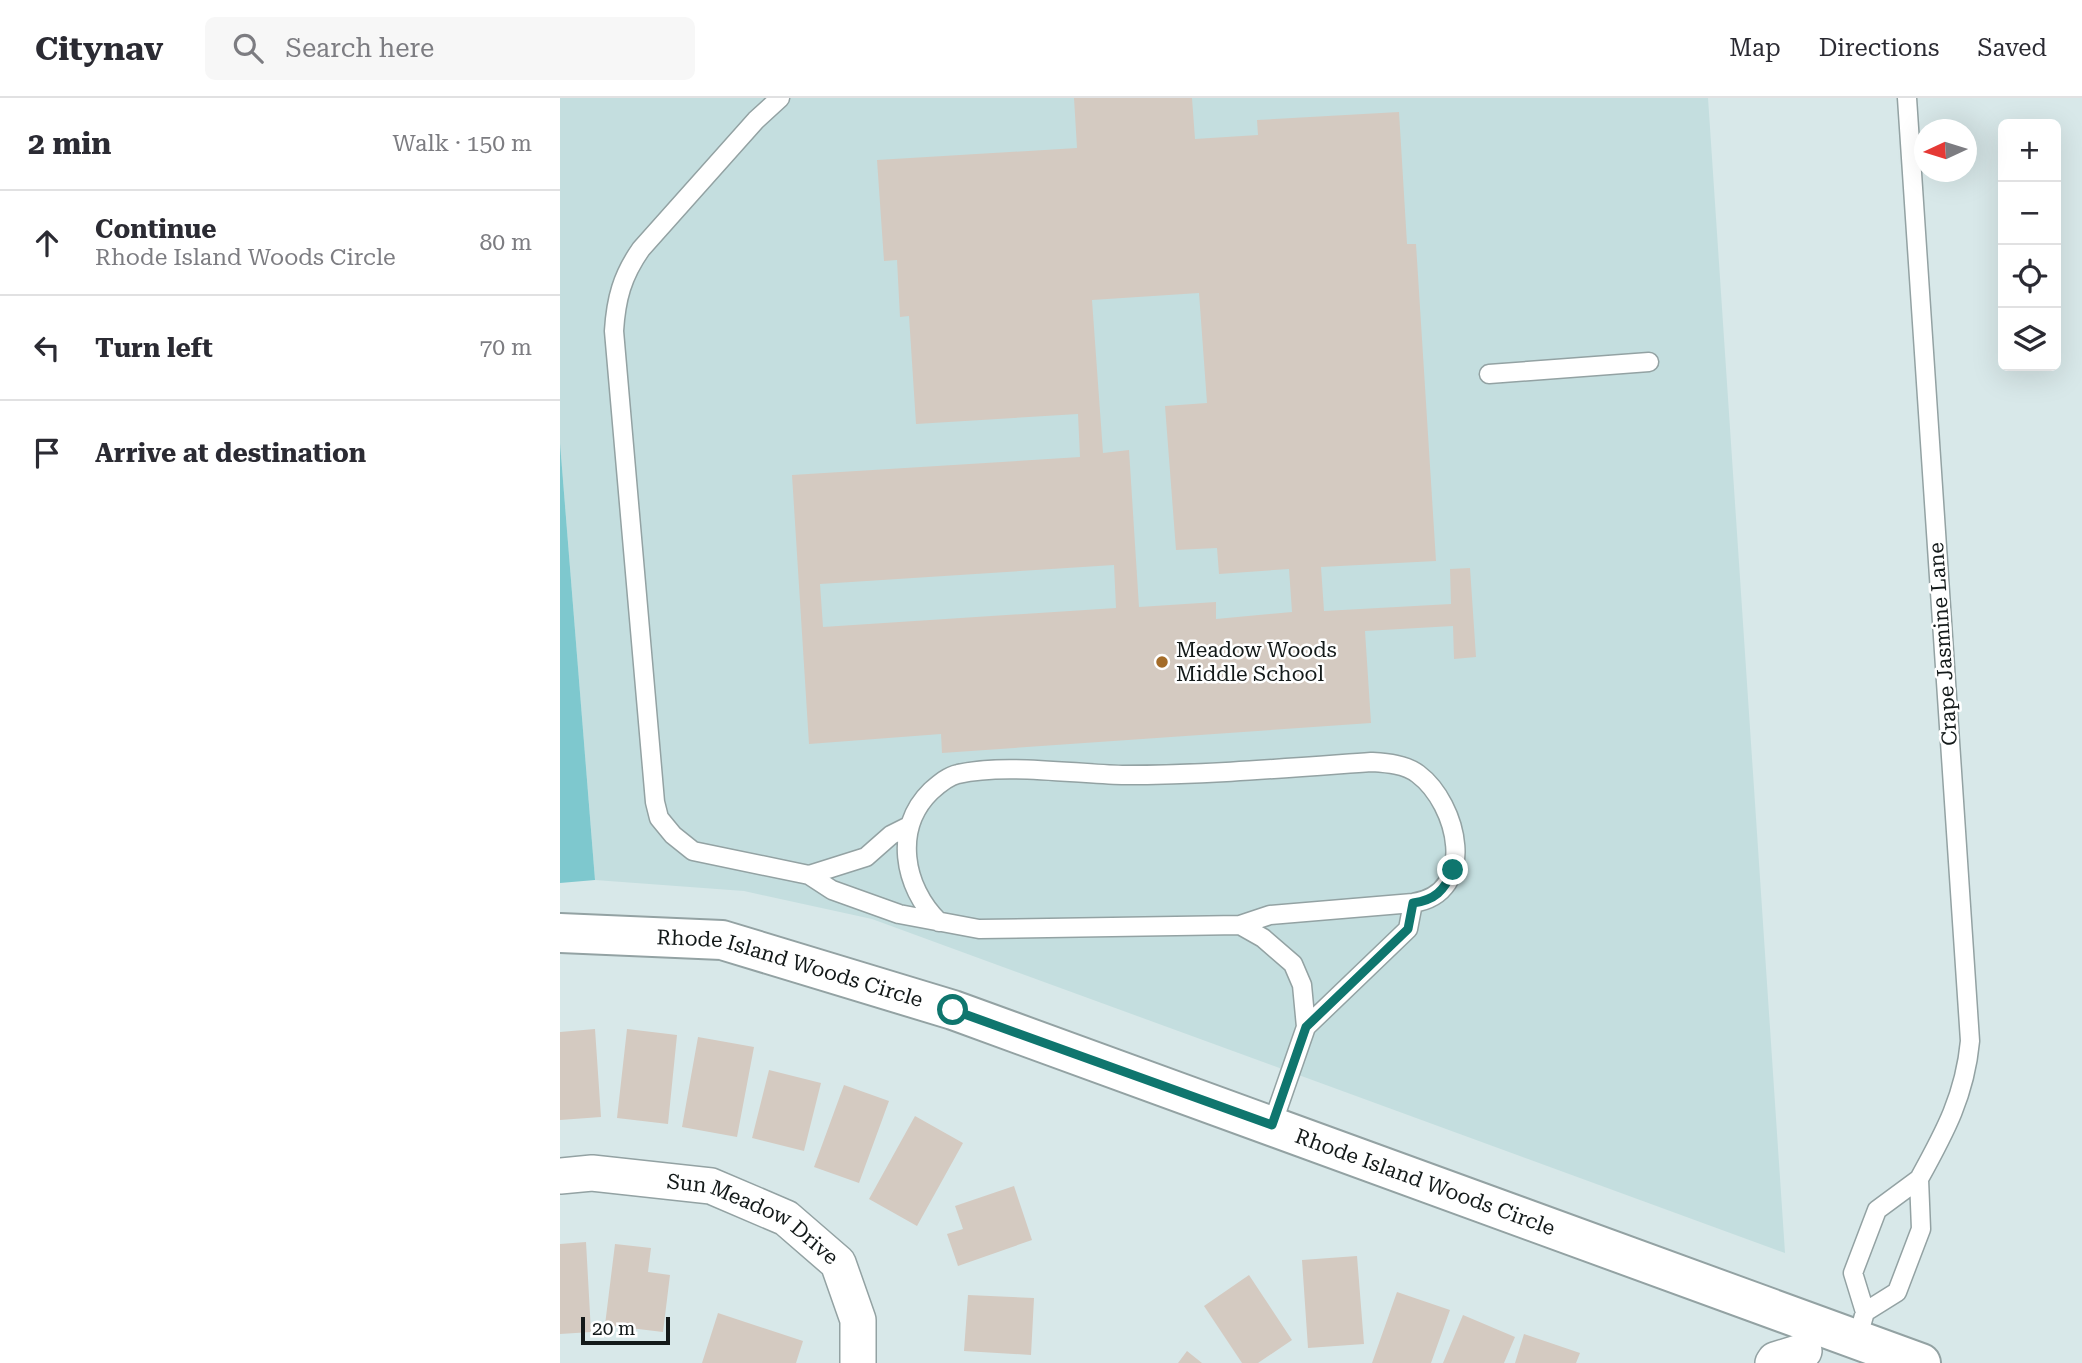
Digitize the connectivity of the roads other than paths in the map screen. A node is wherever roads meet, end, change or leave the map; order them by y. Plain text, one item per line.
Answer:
1 (779, 98) edge
2 (1907, 98) edge
3 (1649, 362) dead end
4 (1489, 373) dead end
5 (909, 826) junction
6 (809, 875) junction
7 (1413, 903) junction
8 (940, 922) junction
9 (1240, 925) junction
10 (560, 933) edge
11 (1306, 1027) junction
12 (1272, 1125) junction
13 (560, 1176) edge
14 (1919, 1179) junction
15 (1861, 1326) junction
16 (1801, 1350) edge
17 (858, 1363) edge
18 (1921, 1363) edge

1 - 6 lane
2 - 14 lane, Crape Jasmine Lane
3 - 4 lane
5 - 6 lane
5 - 7 lane
5 - 8 lane
6 - 8 lane
7 - 9 lane
7 - 11 lane
8 - 9 lane
9 - 11 lane
10 - 12 street, Rhode Island Woods Circle
11 - 12 lane
12 - 16 street, Rhode Island Woods Circle
13 - 17 street, Sun Meadow Drive
14 - 15 lane, Crape Jasmine Lane
14 - 15 lane, Crape Jasmine Lane
15 - 16 street, Rhode Island Woods Circle
15 - 18 street, Rhode Island Woods Circle

